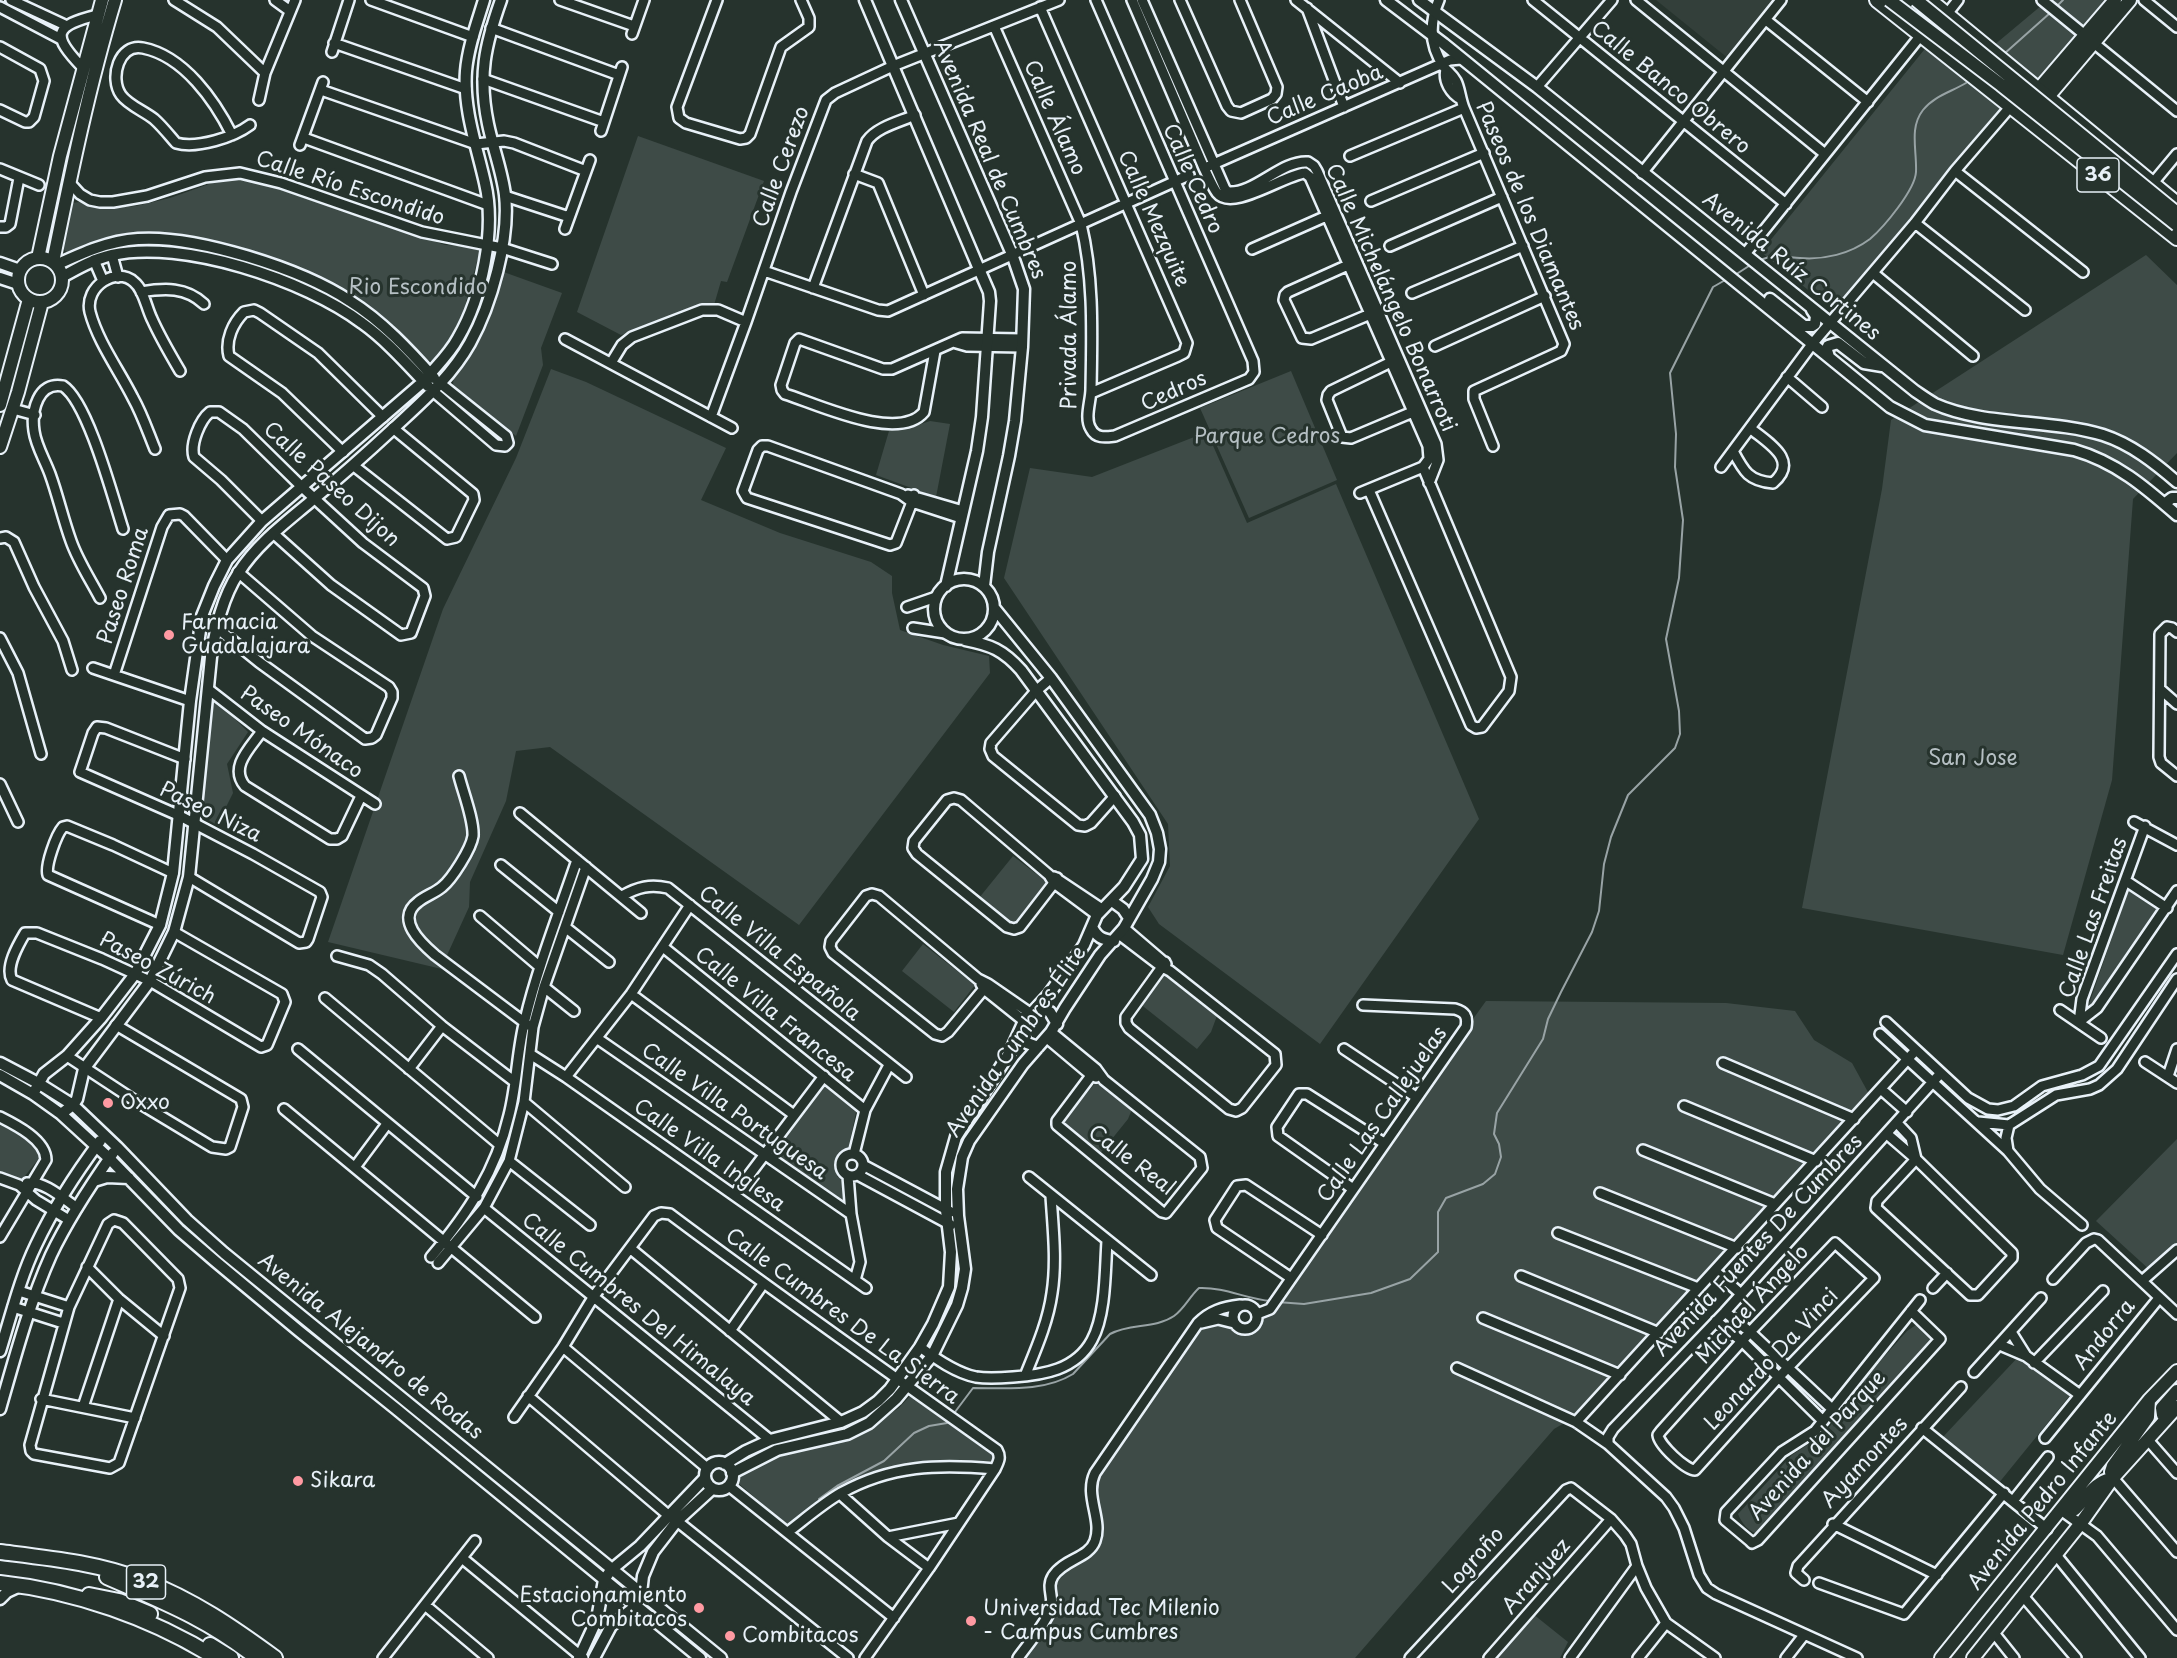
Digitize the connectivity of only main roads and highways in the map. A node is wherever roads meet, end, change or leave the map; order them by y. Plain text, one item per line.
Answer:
1 (102, 0) edge
2 (115, 0) edge
3 (1877, 0) edge
4 (1888, 0) edge
5 (1916, 0) edge
6 (1929, 0) edge
7 (2115, 0) edge
8 (2130, 0) edge
9 (2090, 40) junction
10 (94, 51) junction
11 (89, 69) junction
12 (2017, 74) junction
13 (2042, 94) junction
14 (1998, 96) junction
15 (2020, 112) junction
16 (2177, 204) edge
17 (2177, 213) edge
18 (2177, 225) edge
19 (2177, 238) edge
20 (38, 258) junction
21 (55, 264) junction
22 (28, 299) junction
23 (42, 302) junction
24 (0, 405) edge
25 (0, 447) edge
26 (2177, 1371) edge
27 (2177, 1391) edge
28 (2149, 1400) junction
29 (2177, 1407) edge
30 (2166, 1418) junction
31 (2113, 1478) junction
32 (2063, 1507) junction
33 (3, 1549) edge
34 (90, 1566) junction
35 (0, 1583) edge
36 (48, 1590) junction
37 (216, 1658) edge
38 (231, 1658) edge
39 (257, 1658) edge
40 (275, 1658) edge
41 (1942, 1658) edge
42 (1973, 1658) edge

1 - 10 main road
2 - 10 main road
3 - 14 main road, 36
4 - 18 main road, 36, bridge
5 - 17 main road, 36, bridge
6 - 12 main road, 36
7 - 9 main road
8 - 9 main road
9 - 13 main road
10 - 11 main road
11 - 20 main road
11 - 21 main road
12 - 13 main road, 36
12 - 14 main road
13 - 15 main road
13 - 16 main road, 36
14 - 15 main road, 36
15 - 19 main road, 36
20 - 21 main road
20 - 22 main road
21 - 23 main road
22 - 23 main road
22 - 24 main road
23 - 25 main road
26 - 28 main road, Avenida Pedro Infante
27 - 30 main road
28 - 31 main road
28 - 32 main road, Avenida Pedro Infante
29 - 30 main road, Avenida Pedro Infante
30 - 31 main road, Avenida Pedro Infante
31 - 32 main road
31 - 42 main road, Avenida Pedro Infante
32 - 41 main road, Avenida Pedro Infante
33 - 34 main road, 32
34 - 39 main road
34 - 40 main road, 32
35 - 36 main road, 32
36 - 37 main road, 32
36 - 38 main road

